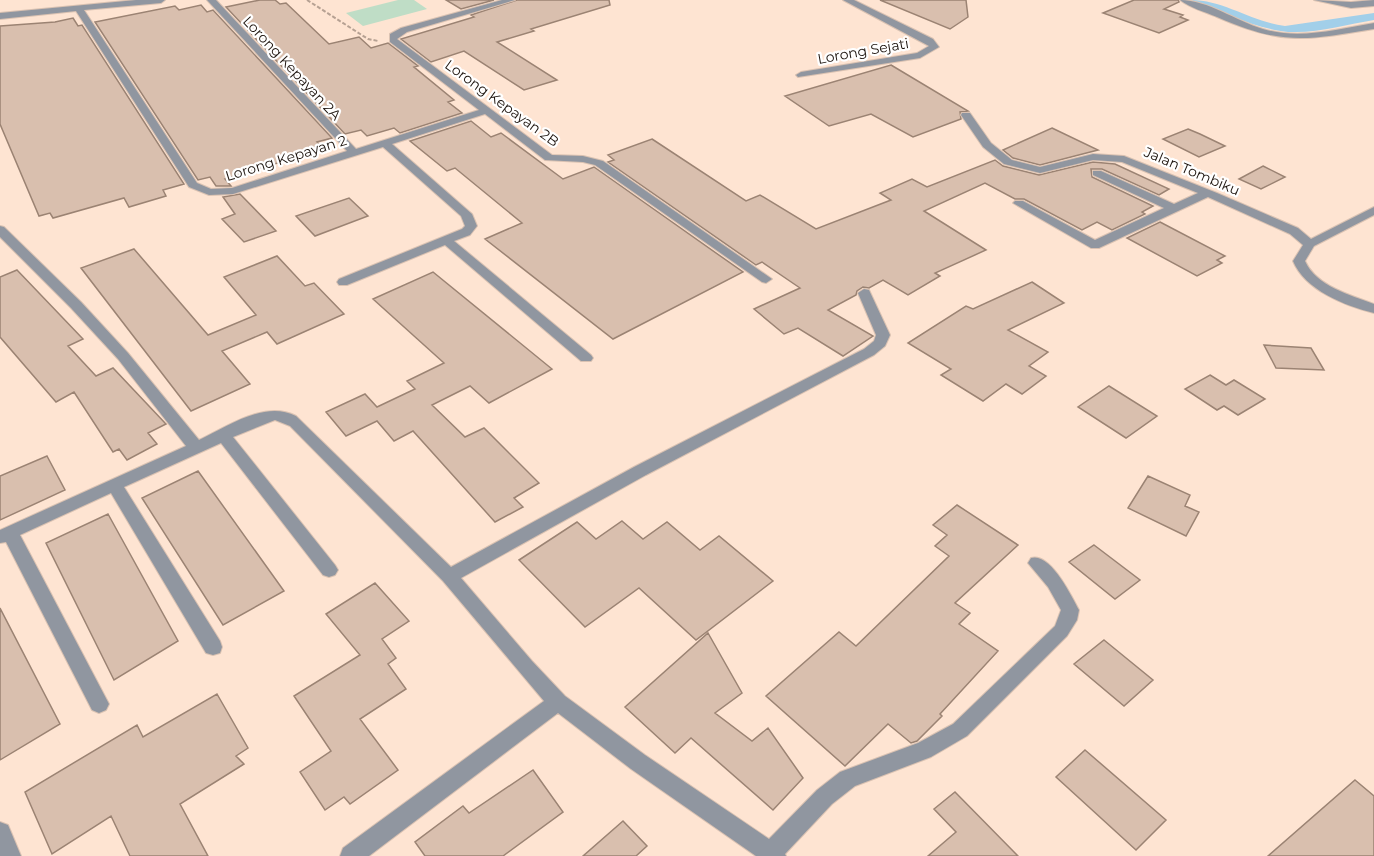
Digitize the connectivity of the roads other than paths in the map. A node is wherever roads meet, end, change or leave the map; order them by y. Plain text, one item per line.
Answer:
1 (161, 0) edge
2 (211, 0) edge
3 (511, 0) edge
4 (847, 0) edge
5 (1184, 0) edge
6 (1318, 0) edge
7 (1374, 3) edge
8 (79, 9) junction
9 (0, 16) edge
10 (1374, 26) edge
11 (801, 75) dead end
12 (485, 111) junction
13 (966, 115) dead end
14 (385, 143) junction
15 (354, 153) junction
16 (1097, 173) dead end
17 (1207, 193) junction
18 (1019, 203) dead end
19 (1175, 209) junction
20 (1374, 210) edge
21 (0, 230) edge
22 (446, 240) junction
23 (1310, 244) junction
24 (766, 279) dead end
25 (343, 282) dead end
26 (864, 293) dead end
27 (1374, 309) edge
28 (586, 358) dead end
29 (223, 435) junction
30 (196, 447) junction
31 (114, 484) junction
32 (5, 535) edge
33 (1036, 563) dead end
34 (329, 570) dead end
35 (449, 576) junction
36 (213, 647) dead end
37 (558, 702) junction
38 (99, 704) dead end
39 (0, 832) edge
40 (773, 855) edge
41 (10, 856) edge
42 (351, 856) edge

1 - 8 street
2 - 15 street, Lorong Kepayan 2A
3 - 12 street, Lorong Kepayan 2B
4 - 11 street, Lorong Sejati
5 - 10 street
6 - 7 street
8 - 9 street
8 - 15 street, Lorong Kepayan 2
12 - 14 street, Lorong Kepayan 2
12 - 24 street, Lorong Kepayan 2B
13 - 17 street, Jalan Tombiku
14 - 15 street, Lorong Kepayan 2
14 - 22 street
16 - 19 street
17 - 19 street
17 - 23 street, Jalan Tombiku
18 - 19 street
20 - 23 street
21 - 30 street
22 - 25 street
22 - 28 street
23 - 27 street
26 - 35 street
29 - 30 street
29 - 34 street
29 - 35 street
30 - 31 street
31 - 32 street
31 - 36 street
32 - 38 street
33 - 40 street
35 - 37 street
37 - 40 street
37 - 42 street
39 - 41 street

